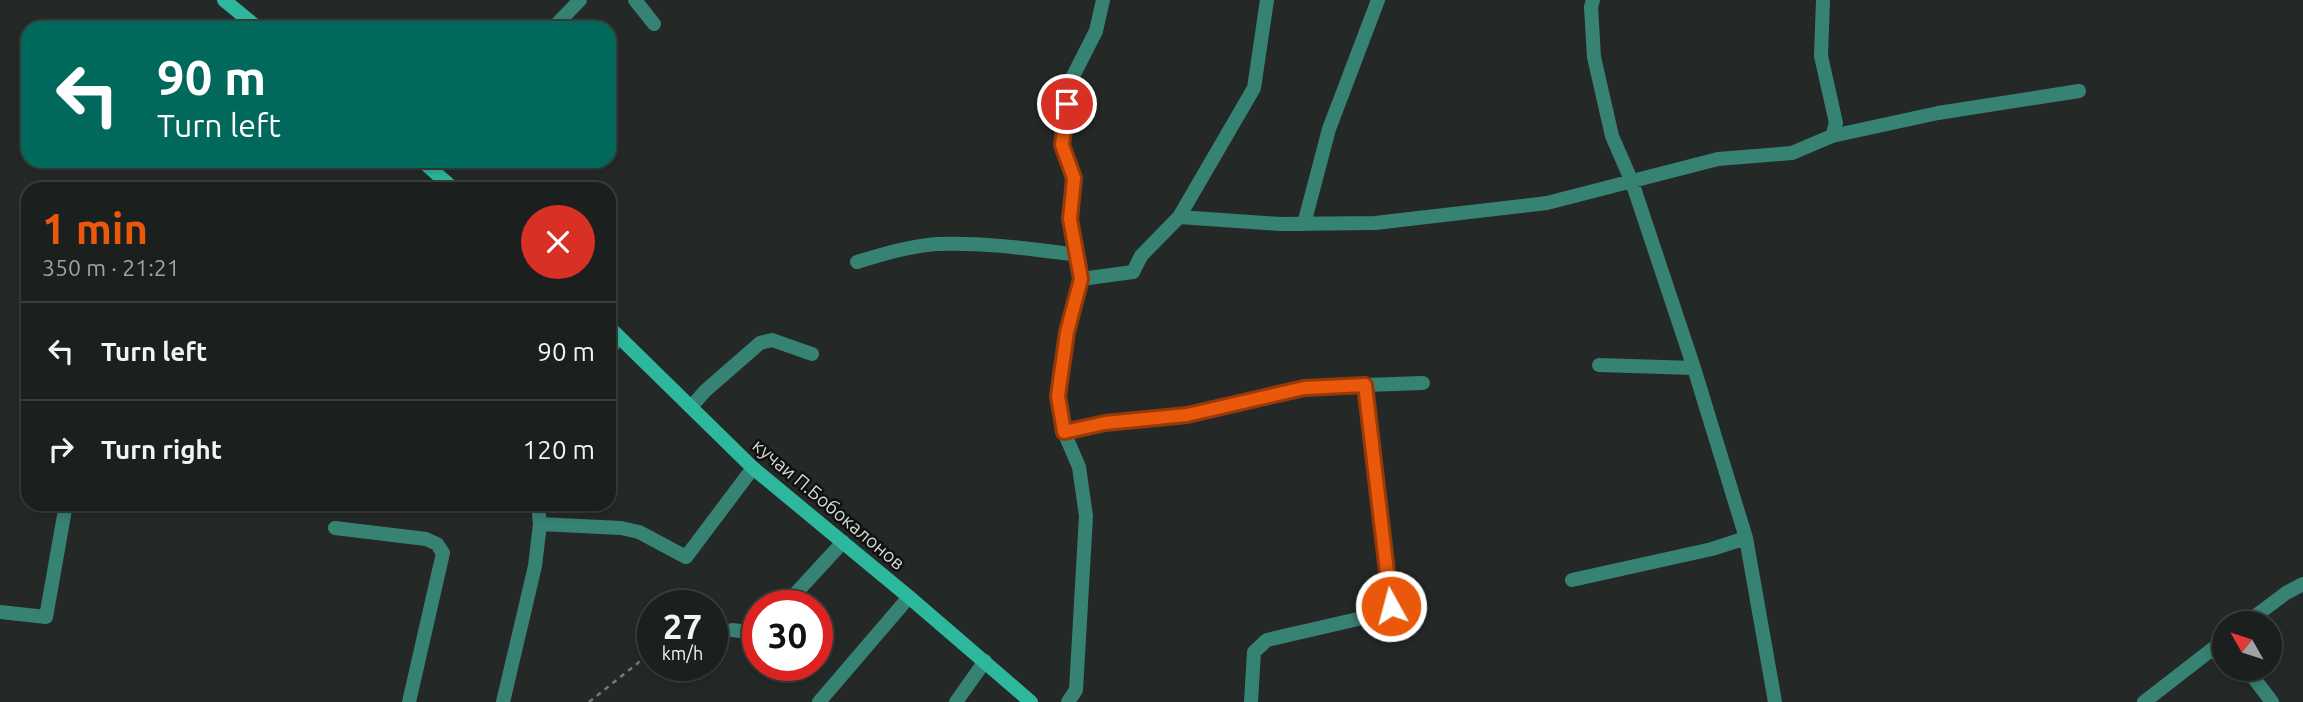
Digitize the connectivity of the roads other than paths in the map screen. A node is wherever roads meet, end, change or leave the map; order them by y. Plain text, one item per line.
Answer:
1 (223, 0) edge
2 (580, 0) edge
3 (635, 0) edge
4 (1103, 0) edge
5 (1267, 0) edge
6 (1378, 0) edge
7 (1593, 0) edge
8 (1824, 0) edge
9 (249, 21) edge
10 (560, 21) edge
11 (653, 24) dead end
12 (2079, 91) dead end
13 (1832, 136) junction
14 (430, 168) edge
15 (446, 182) edge
16 (1632, 182) junction
17 (1179, 217) junction
18 (1304, 224) junction
19 (1078, 255) junction
20 (857, 262) dead end
21 (1081, 279) junction
22 (616, 334) edge
23 (812, 354) dead end
24 (1599, 365) dead end
25 (1694, 368) junction
26 (1423, 383) dead end
27 (1365, 385) junction
28 (691, 407) junction
29 (1064, 432) junction
30 (753, 468) junction
31 (65, 511) edge
32 (539, 511) edge
33 (540, 524) junction
34 (335, 528) dead end
35 (1746, 538) junction
36 (843, 542) junction
37 (1572, 580) dead end
38 (2303, 584) edge
39 (799, 590) edge
40 (909, 597) junction
41 (2262, 611) edge
42 (0, 612) edge
43 (732, 631) dead end
44 (742, 632) edge
45 (2211, 650) edge
46 (985, 662) junction
47 (2256, 681) edge
48 (409, 702) edge
49 (503, 702) edge
50 (819, 702) edge
51 (956, 702) edge
52 (1031, 702) edge
53 (1068, 702) edge
54 (1251, 702) edge
55 (1775, 702) edge
56 (2144, 702) edge
57 (2272, 702) edge

1 - 9 main road
2 - 10 street
3 - 11 street
4 - 19 street
5 - 17 street
6 - 18 street
7 - 16 street
8 - 13 street
12 - 13 street
13 - 16 street
14 - 15 main road
16 - 18 street
16 - 25 street
17 - 18 street
17 - 21 street
19 - 20 street
19 - 21 street
21 - 29 street
22 - 28 main road, кучаи П.Бобокалонов
23 - 28 street
24 - 25 street
25 - 35 street
26 - 27 street
27 - 29 street
27 - 54 street
28 - 30 main road, кучаи П.Бобокалонов
29 - 53 street
30 - 33 street
30 - 36 main road, кучаи П.Бобокалонов
31 - 42 street
32 - 33 street
33 - 49 street
34 - 48 street
35 - 37 street
35 - 55 street
36 - 39 street
36 - 40 main road, кучаи П.Бобокалонов
38 - 41 street
40 - 46 main road, кучаи П.Бобокалонов
40 - 50 street
43 - 44 street
45 - 56 street
46 - 51 street
46 - 52 main road, кучаи П.Бобокалонов
47 - 57 street

